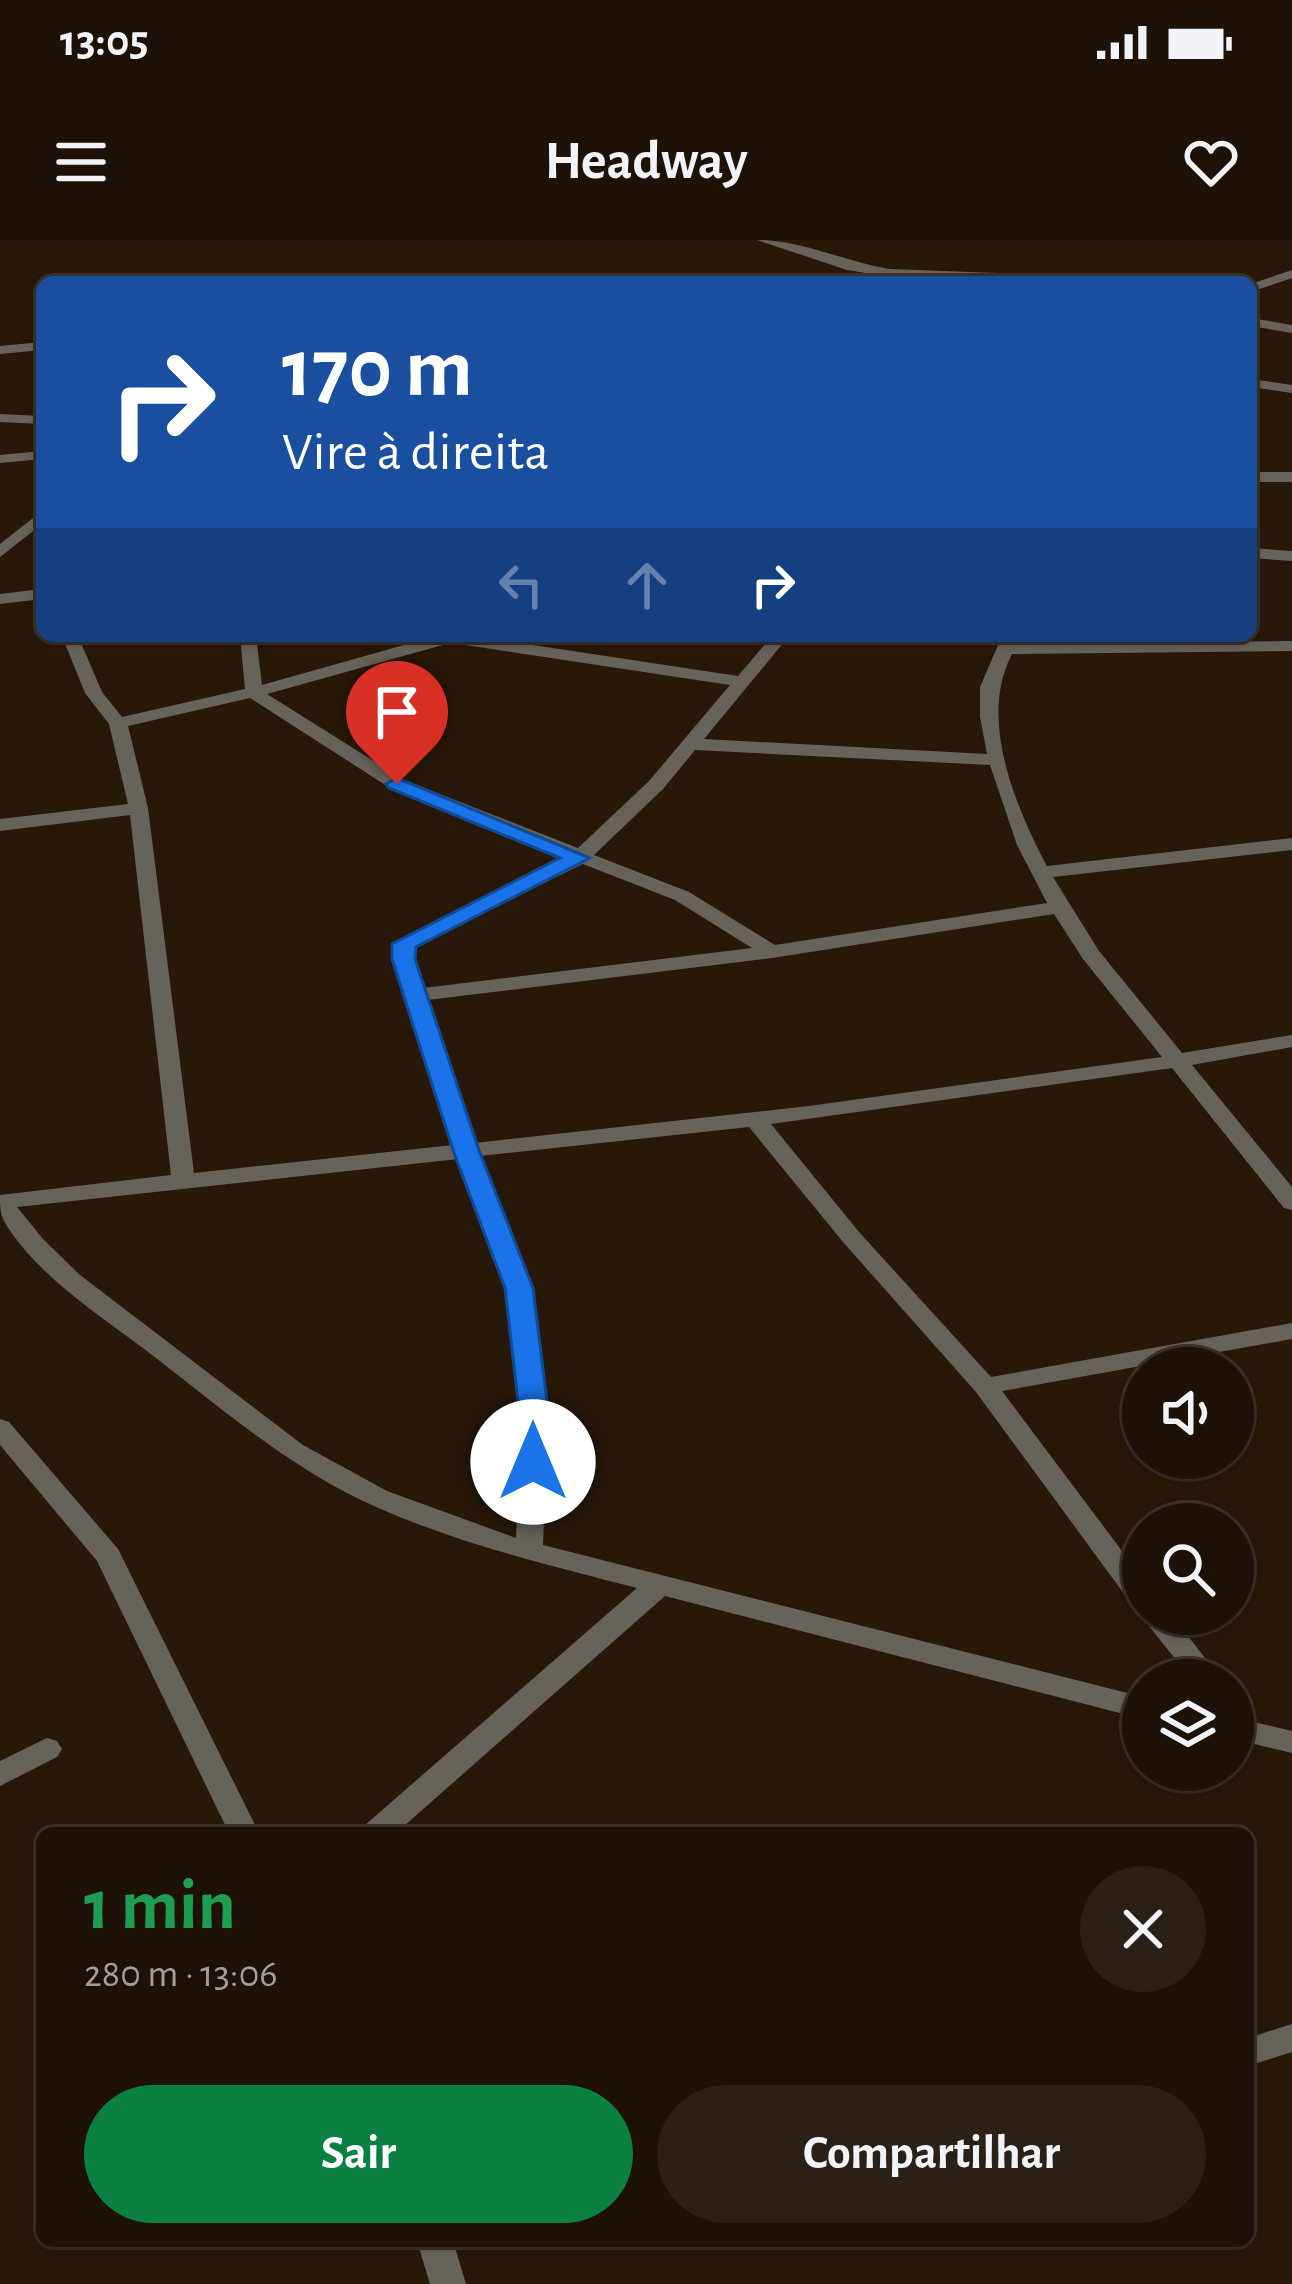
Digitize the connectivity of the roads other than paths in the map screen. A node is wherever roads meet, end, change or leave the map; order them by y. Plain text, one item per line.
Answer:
1 (763, 240) edge
2 (801, 240) edge
3 (781, 246) junction
4 (1292, 274) edge
5 (970, 276) edge
6 (1257, 286) edge
7 (1257, 323) edge
8 (1292, 329) edge
9 (36, 347) edge
10 (0, 350) edge
11 (1257, 384) edge
12 (1292, 389) edge
13 (0, 418) edge
14 (36, 420) edge
15 (36, 456) edge
16 (0, 459) edge
17 (1257, 477) edge
18 (1292, 477) edge
19 (36, 521) edge
20 (0, 552) edge
21 (1257, 553) edge
22 (1292, 556) edge
23 (36, 595) edge
24 (0, 598) edge
25 (72, 642) edge
26 (249, 642) edge
27 (435, 642) edge
28 (485, 642) edge
29 (776, 642) edge
30 (1009, 642) edge
31 (1292, 646) edge
32 (744, 682) junction
33 (254, 693) junction
34 (118, 723) junction
35 (693, 744) junction
36 (998, 760) junction
37 (140, 808) junction
38 (0, 825) edge
39 (1292, 844) edge
40 (579, 858) junction
41 (1040, 873) junction
42 (1056, 908) junction
43 (772, 952) junction
44 (416, 994) junction
45 (1292, 1041) edge
46 (1292, 1053) edge
47 (1177, 1063) junction
48 (757, 1122) junction
49 (467, 1153) junction
50 (183, 1179) junction
51 (1288, 1190) edge
52 (1, 1202) edge
53 (1292, 1331) edge
54 (985, 1386) junction
55 (0, 1428) edge
56 (529, 1551) junction
57 (1122, 1571) edge
58 (658, 1586) junction
59 (1172, 1635) edge
60 (1191, 1659) edge
61 (1122, 1703) edge
62 (1254, 1729) edge
63 (1292, 1742) edge
64 (47, 1749) dead end
65 (0, 1775) edge
66 (241, 1827) edge
67 (383, 1827) edge
68 (1292, 2038) edge
69 (1254, 2050) edge
70 (437, 2247) edge
71 (448, 2284) edge

1 - 3 street
2 - 3 street
3 - 5 street
4 - 6 street
7 - 8 street
9 - 10 street
11 - 12 street
13 - 14 street
15 - 16 street
17 - 18 street
19 - 20 street
21 - 22 street
23 - 24 street
25 - 34 street
26 - 33 street
27 - 33 street
28 - 32 street
29 - 32 street
30 - 31 street
30 - 36 street
32 - 35 street
33 - 34 street
33 - 40 street
34 - 37 street
35 - 36 street
35 - 40 street
36 - 41 street
37 - 38 street
37 - 50 street
39 - 41 street
40 - 43 street
40 - 44 street
41 - 42 street
42 - 43 street
42 - 47 street
43 - 44 street
44 - 49 street
45 - 47 street
46 - 47 street
47 - 48 street
47 - 51 street
48 - 49 street
48 - 54 street
49 - 50 street
49 - 56 street
50 - 52 street
52 - 56 street
53 - 54 street
54 - 57 street
55 - 66 street
56 - 58 street
58 - 61 street
58 - 67 street
59 - 60 street
62 - 63 street
64 - 65 street
68 - 69 street
70 - 71 street

